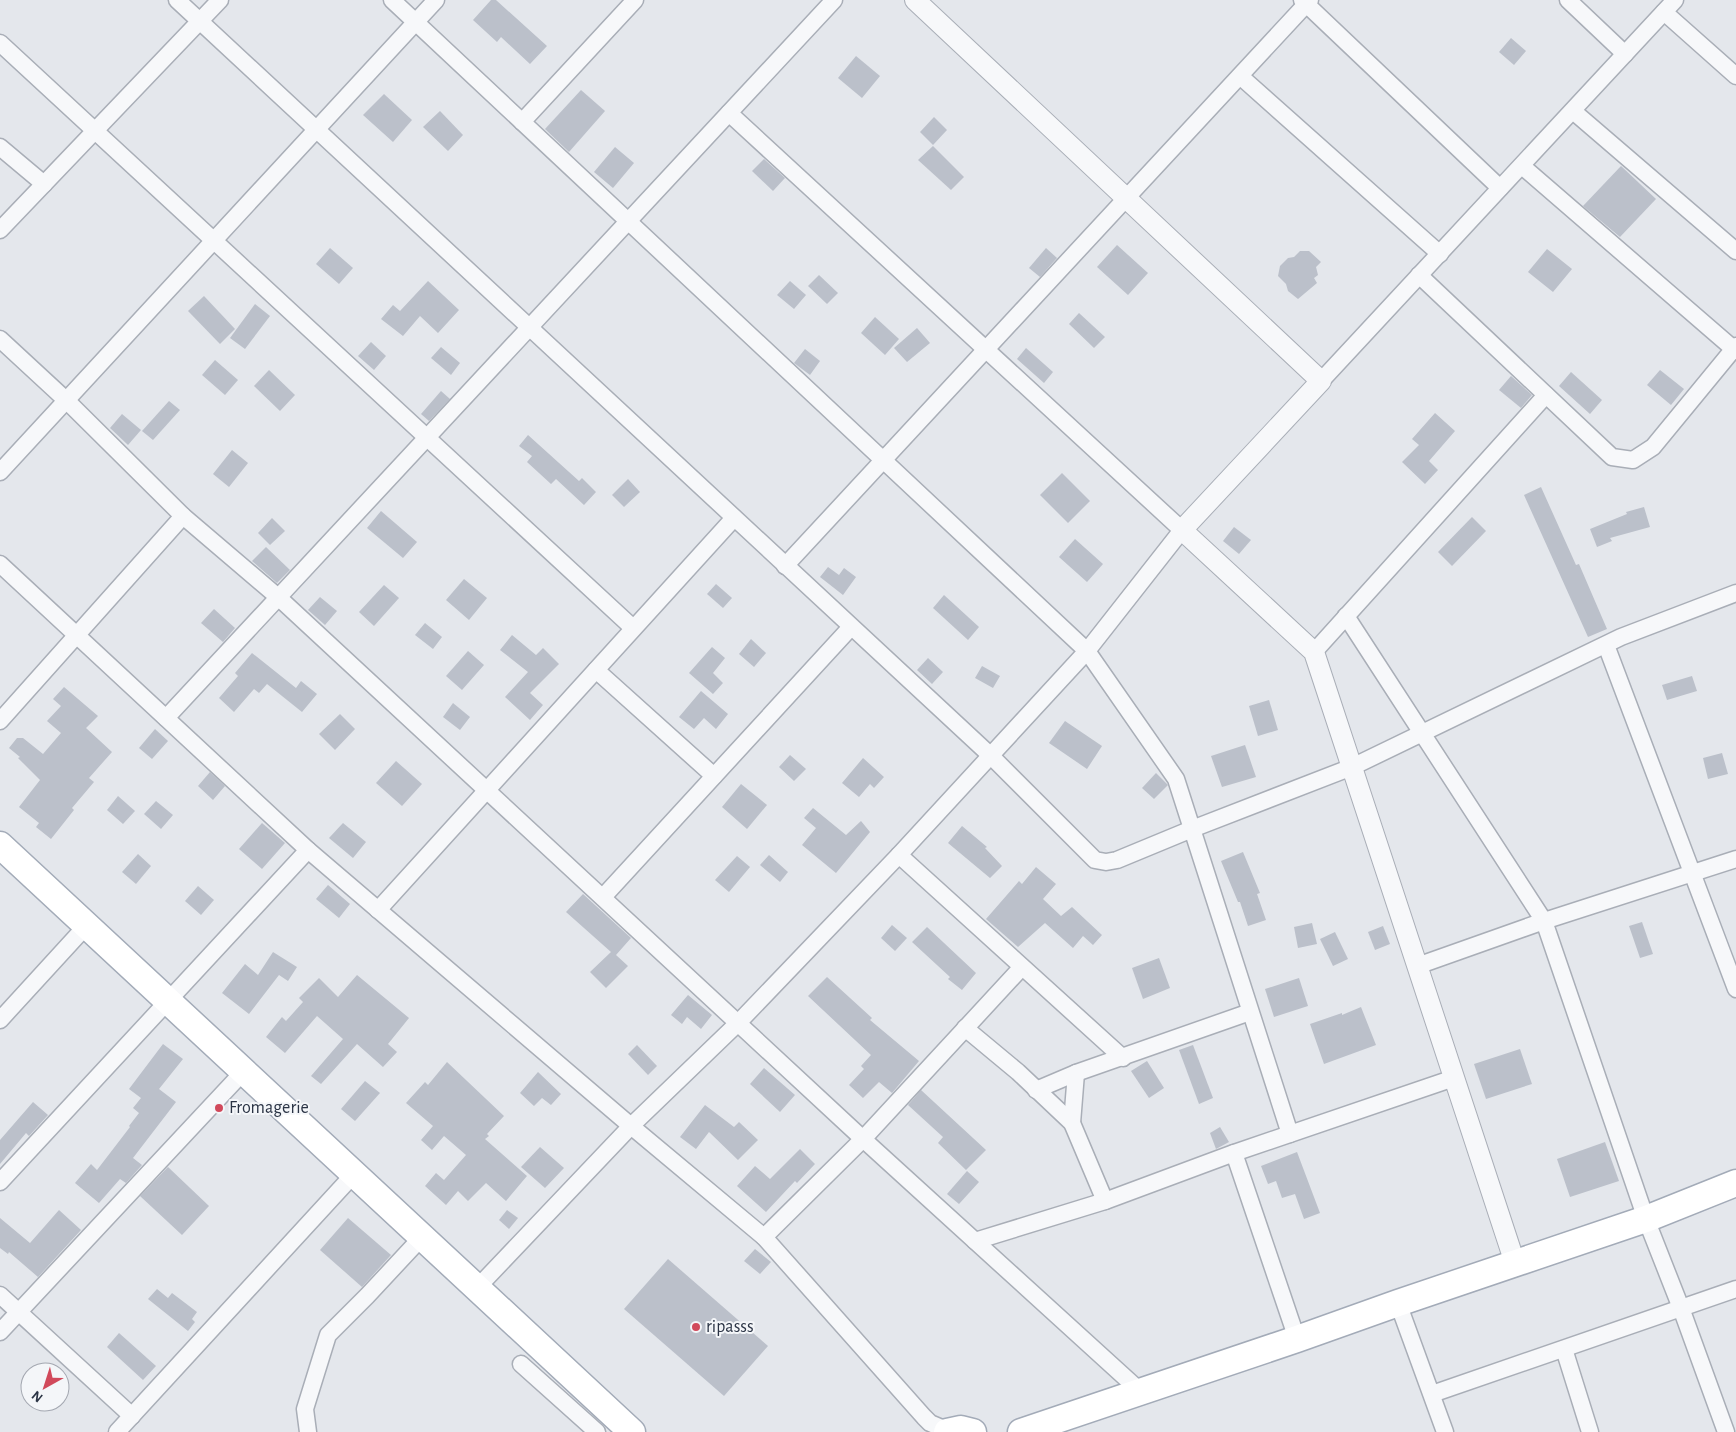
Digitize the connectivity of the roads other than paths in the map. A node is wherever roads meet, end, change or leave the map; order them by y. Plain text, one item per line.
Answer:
1 (177, 0) edge
2 (220, 0) edge
3 (392, 0) edge
4 (436, 0) edge
5 (635, 0) edge
6 (834, 0) edge
7 (915, 0) edge
8 (1568, 0) edge
9 (1306, 1) edge
10 (1670, 6) edge
11 (200, 21) junction
12 (416, 22) junction
13 (0, 43) edge
14 (1625, 54) junction
15 (1240, 76) junction
16 (1736, 76) edge
17 (1573, 111) junction
18 (729, 113) junction
19 (522, 122) junction
20 (95, 130) junction
21 (316, 130) junction
22 (0, 147) edge
23 (1522, 166) junction
24 (44, 184) junction
25 (1500, 188) junction
26 (1126, 198) junction
27 (628, 221) junction
28 (0, 230) edge
29 (214, 240) junction
30 (1736, 251) edge
31 (1440, 254) junction
32 (1419, 275) junction
33 (529, 328) junction
34 (0, 339) edge
35 (1735, 349) edge
36 (986, 350) junction
37 (1321, 381) junction
38 (1546, 395) junction
39 (66, 400) junction
40 (427, 437) junction
41 (883, 459) junction
42 (0, 472) edge
43 (183, 516) junction
44 (734, 518) junction
45 (1182, 530) junction
46 (0, 564) edge
47 (785, 566) junction
48 (1736, 593) edge
49 (278, 597) junction
50 (1346, 616) junction
51 (851, 627) junction
52 (633, 628) junction
53 (77, 634) junction
54 (1606, 645) junction
55 (1087, 651) junction
56 (1314, 652) junction
57 (596, 670) junction
58 (166, 718) junction
59 (0, 721) edge
60 (1422, 733) junction
61 (990, 755) junction
62 (1352, 767) junction
63 (714, 776) junction
64 (486, 789) junction
65 (1192, 829) junction
66 (0, 844) edge
67 (308, 850) junction
68 (899, 855) junction
69 (1736, 860) edge
70 (1692, 874) junction
71 (603, 897) junction
72 (378, 910) junction
73 (1544, 921) junction
74 (87, 925) junction
75 (1417, 966) junction
76 (1022, 968) junction
77 (1736, 989) edge
78 (168, 1000) junction
79 (1250, 1012) junction
80 (0, 1020) edge
81 (738, 1023) junction
82 (965, 1028) junction
83 (1122, 1058) junction
84 (244, 1071) junction
85 (1076, 1073) junction
86 (1454, 1078) junction
87 (1036, 1090) junction
88 (1072, 1122) junction
89 (631, 1126) junction
90 (1290, 1134) junction
91 (863, 1139) junction
92 (1234, 1153) junction
93 (354, 1174) junction
94 (0, 1182) edge
95 (1736, 1183) edge
96 (1105, 1201) junction
97 (1646, 1219) junction
98 (422, 1236) junction
99 (764, 1237) junction
100 (975, 1241) junction
101 (1515, 1263) junction
102 (478, 1287) junction
103 (1736, 1289) edge
104 (0, 1295) edge
105 (1398, 1303) junction
106 (1681, 1308) junction
107 (19, 1312) junction
108 (0, 1332) edge
109 (1297, 1339) junction
110 (1564, 1349) junction
111 (521, 1364) dead end
112 (1140, 1391) junction
113 (1432, 1394) junction
114 (132, 1416) junction
115 (945, 1429) edge
116 (117, 1432) edge
117 (308, 1432) edge
118 (597, 1432) edge
119 (632, 1432) edge
120 (1021, 1432) edge
121 (1445, 1432) edge
122 (1590, 1432) edge
123 (1726, 1432) edge

1 - 11 street
2 - 11 street
3 - 12 street
4 - 12 street
5 - 19 street
6 - 18 street
7 - 26 street
8 - 14 street
9 - 15 street
9 - 25 street
10 - 14 street
10 - 16 street
11 - 20 street
11 - 21 street
12 - 19 street
12 - 21 street
13 - 20 street
14 - 17 street
15 - 26 street
15 - 31 street
17 - 23 street
17 - 30 street
18 - 27 street
18 - 36 street
19 - 27 street
20 - 24 street
20 - 29 street
21 - 29 street
21 - 33 street
22 - 24 street
23 - 25 street
23 - 35 street
24 - 28 street
25 - 31 street
26 - 36 street
26 - 37 street
27 - 33 street
27 - 41 street
29 - 39 street
29 - 40 street
31 - 32 street
32 - 37 street
32 - 38 street
33 - 40 street
33 - 44 street
34 - 39 street
35 - 38 street
36 - 41 street
36 - 45 street
37 - 45 street
38 - 50 street
39 - 42 street
39 - 43 street
40 - 49 street
40 - 52 street
41 - 47 street
41 - 55 street
43 - 49 street
43 - 53 street
44 - 47 street
44 - 52 street
45 - 55 street
45 - 56 street
46 - 53 street
47 - 51 street
48 - 54 street
49 - 58 street
49 - 64 street
50 - 56 street
50 - 60 street
51 - 61 street
51 - 63 street
52 - 57 street
53 - 58 street
53 - 59 street
54 - 60 street
54 - 70 street
55 - 61 street
55 - 65 street
56 - 62 street
57 - 63 street
57 - 64 street
58 - 67 street
60 - 62 street
60 - 73 street
61 - 65 street
61 - 68 street
62 - 65 street
62 - 75 street
63 - 71 street
64 - 71 street
64 - 72 street
65 - 79 street
66 - 74 main road
67 - 72 street
67 - 78 street
68 - 76 street
68 - 81 street
69 - 70 street
70 - 73 street
70 - 77 street
71 - 81 street
72 - 89 street
73 - 75 street
73 - 97 street
74 - 78 main road
74 - 80 street
75 - 86 street
76 - 82 street
76 - 83 street
78 - 84 main road
78 - 94 street
79 - 83 street
79 - 90 street
81 - 89 street
81 - 91 street
82 - 87 street
82 - 91 street
83 - 85 street
84 - 93 main road
84 - 107 street
85 - 87 street
85 - 88 street
86 - 90 street
86 - 101 street
87 - 88 street
88 - 96 street
89 - 99 street
89 - 102 street
90 - 92 street
91 - 99 street
91 - 100 street
92 - 96 street
92 - 109 street
93 - 98 main road
93 - 114 street
95 - 97 main road
96 - 100 street
97 - 101 main road
97 - 106 street
98 - 102 main road
98 - 117 street
99 - 115 street
100 - 112 street
101 - 105 main road
102 - 119 main road
103 - 106 street
104 - 107 street
105 - 109 main road
105 - 113 street
106 - 110 street
106 - 123 street
107 - 108 street
107 - 114 street
109 - 112 main road
110 - 113 street
110 - 122 street
111 - 118 street
112 - 120 main road
113 - 121 street
114 - 116 street

